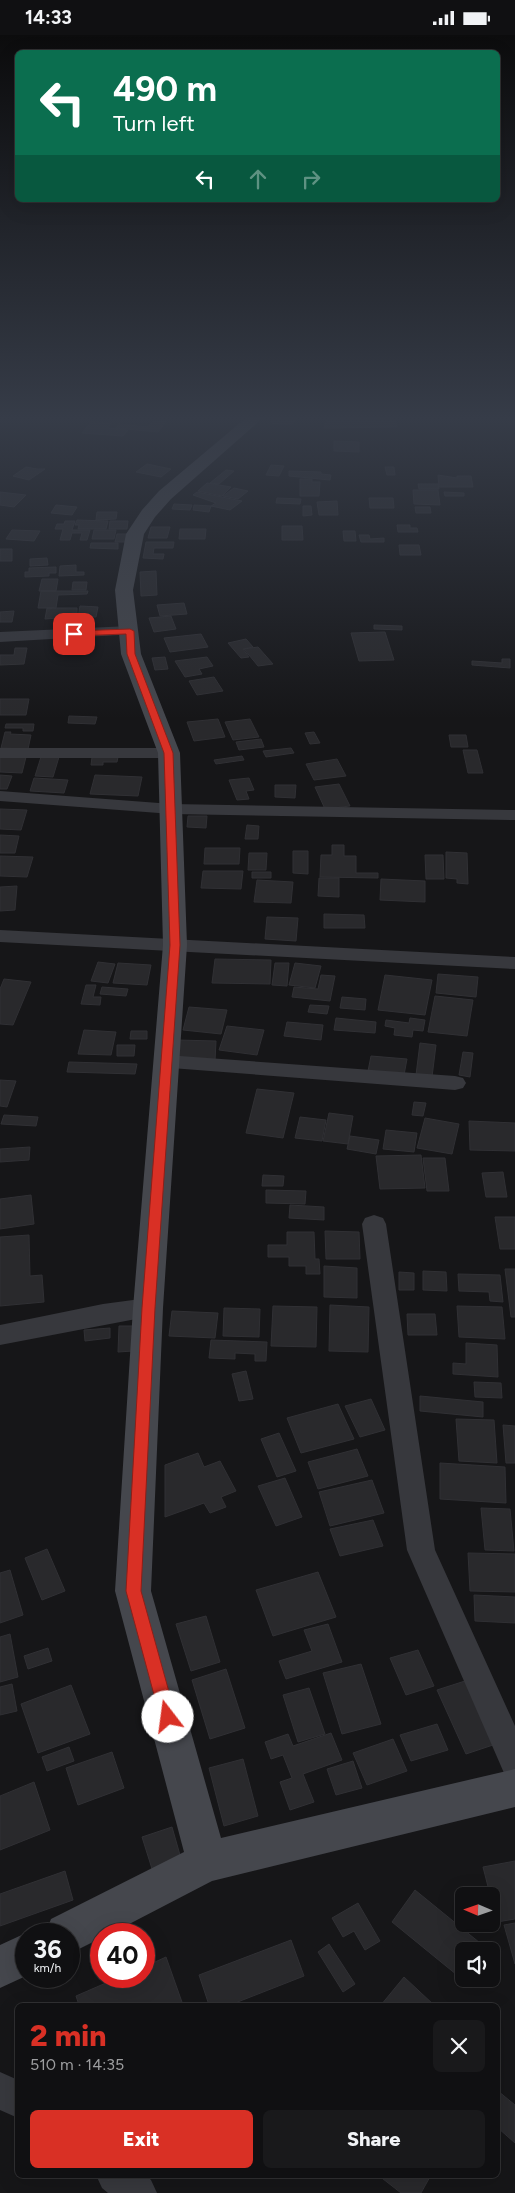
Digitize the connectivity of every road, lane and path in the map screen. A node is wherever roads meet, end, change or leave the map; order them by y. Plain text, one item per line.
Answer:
1 (146, 518) edge
2 (130, 631) junction
3 (0, 637) edge
4 (0, 753) edge
5 (168, 753) junction
6 (0, 796) edge
7 (172, 809) junction
8 (515, 815) edge
9 (0, 935) edge
10 (175, 945) junction
11 (515, 963) edge
12 (166, 1062) junction
13 (455, 1083) dead end
14 (374, 1224) dead end
15 (148, 1308) junction
16 (0, 1335) edge
17 (512, 1744) edge
18 (515, 1788) edge
19 (207, 1862) junction
20 (80, 1927) edge
21 (15, 1960) edge
22 (0, 1967) edge
23 (0, 2091) edge
24 (15, 2098) edge
25 (119, 2178) edge
26 (138, 2193) edge

1 - 2 street
2 - 3 street
2 - 5 street
4 - 5 street
5 - 7 street
6 - 7 street
7 - 8 street
7 - 10 street
9 - 10 street
10 - 11 street
10 - 12 street
12 - 13 street
12 - 15 street
14 - 17 street
15 - 16 street
15 - 19 street
18 - 19 street
19 - 20 street
21 - 22 street
23 - 24 street
25 - 26 street

